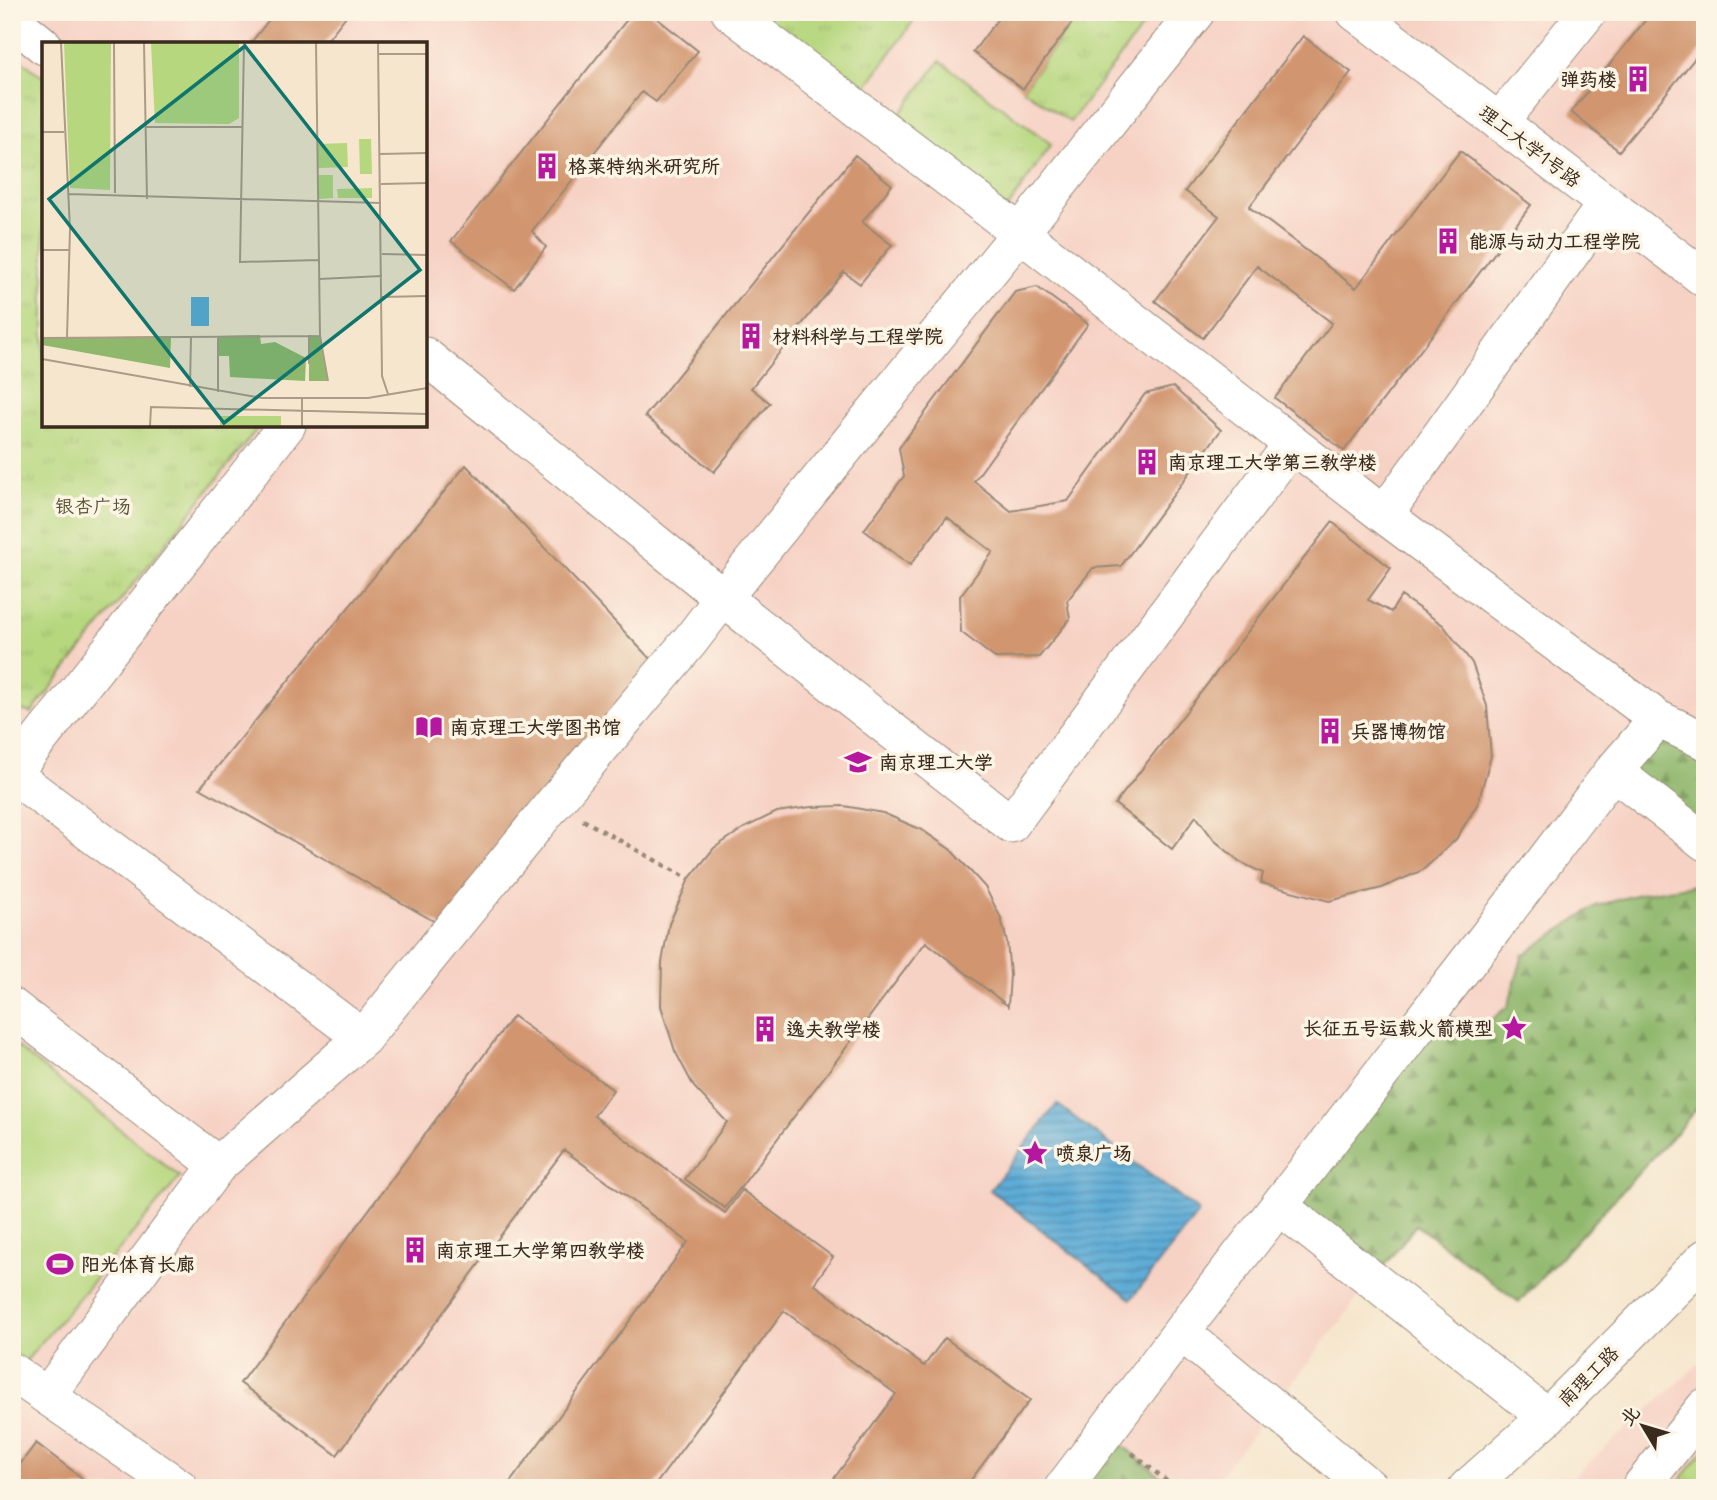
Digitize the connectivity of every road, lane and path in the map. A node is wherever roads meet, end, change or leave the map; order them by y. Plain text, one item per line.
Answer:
1 (730, 12) edge
2 (1196, 12) edge
3 (1355, 12) edge
4 (1587, 12) edge
5 (12, 20) edge
6 (42, 44) edge
7 (1499, 122) junction
8 (1606, 204) junction
9 (1020, 233) junction
10 (1704, 277) edge
11 (427, 358) edge
12 (285, 427) edge
13 (1292, 444) junction
14 (1384, 515) junction
15 (723, 598) junction
16 (1658, 719) junction
17 (1705, 741) edge
18 (1613, 771) junction
19 (12, 774) edge
20 (553, 804) junction
21 (1705, 842) edge
22 (690, 879) dead end
23 (12, 1007) edge
24 (363, 1038) junction
25 (218, 1165) junction
26 (1279, 1206) junction
27 (1705, 1258) edge
28 (1181, 1332) junction
29 (12, 1372) edge
30 (47, 1396) junction
31 (1705, 1408) edge
32 (1547, 1417) junction
33 (1106, 1432) junction
34 (180, 1488) edge
35 (1063, 1488) edge
36 (1175, 1488) edge
37 (1370, 1488) edge
38 (1467, 1488) edge
39 (1640, 1488) edge

1 - 9 street
2 - 9 street
3 - 7 street, 理工大学1号路
4 - 7 street
5 - 6 street
7 - 8 street, 理工大学1号路
8 - 10 street, 理工大学1号路
8 - 14 street
9 - 13 street
9 - 15 street
11 - 15 street
12 - 19 street
13 - 14 street
13 - 15 street
14 - 16 street
15 - 20 street
16 - 17 street
16 - 18 street
18 - 21 street
18 - 26 street
19 - 24 street
20 - 22 path
20 - 24 street
23 - 25 street
24 - 25 street
25 - 30 street
26 - 28 street
26 - 32 street
27 - 32 street, 南理工路
28 - 33 street
28 - 37 street
29 - 30 street
30 - 34 street
31 - 39 street
32 - 38 street, 南理工路
33 - 35 street
33 - 36 path

